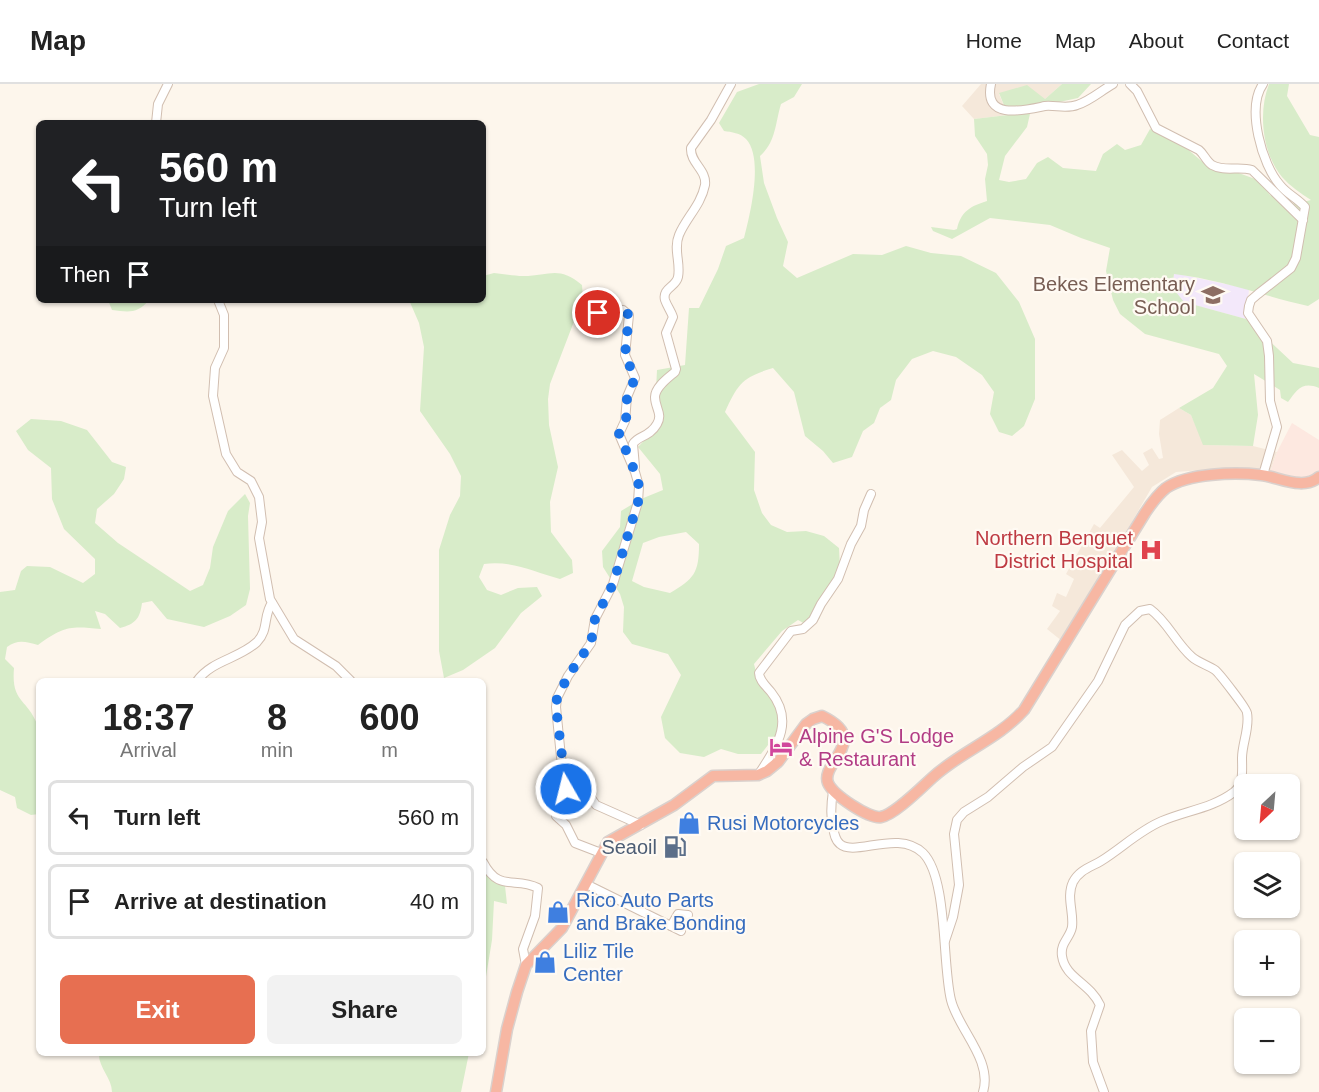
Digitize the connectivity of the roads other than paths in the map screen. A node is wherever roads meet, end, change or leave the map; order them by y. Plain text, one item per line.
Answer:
1 (168, 84) edge
2 (732, 84) edge
3 (991, 84) edge
4 (1113, 84) edge
5 (1130, 84) edge
6 (1263, 84) edge
7 (156, 120) edge
8 (1303, 220) junction
9 (219, 303) edge
10 (589, 322) dead end
11 (635, 472) junction
12 (1263, 475) junction
13 (1319, 477) edge
14 (871, 494) dead end
15 (272, 603) junction
16 (200, 678) edge
17 (348, 678) edge
18 (758, 775) junction
19 (586, 782) dead end
20 (834, 791) junction
21 (641, 825) junction
22 (601, 853) junction
23 (486, 868) edge
24 (586, 884) junction
25 (688, 915) dead end
26 (671, 926) junction
27 (681, 931) dead end
28 (945, 941) junction
29 (526, 965) junction
30 (496, 1092) edge
31 (983, 1092) edge
32 (1104, 1092) edge

1 - 7 street
2 - 11 street
3 - 4 street
5 - 8 street
6 - 8 street
8 - 12 street
9 - 15 street
10 - 11 street
11 - 22 street
12 - 13 highway
12 - 20 highway
14 - 18 street
15 - 16 street
15 - 17 street
18 - 20 highway
18 - 21 highway
19 - 21 street
20 - 28 street
21 - 22 highway
22 - 24 highway
23 - 29 street
24 - 26 street
24 - 29 highway
25 - 26 street
26 - 27 street
28 - 31 street
28 - 32 street
29 - 30 highway

